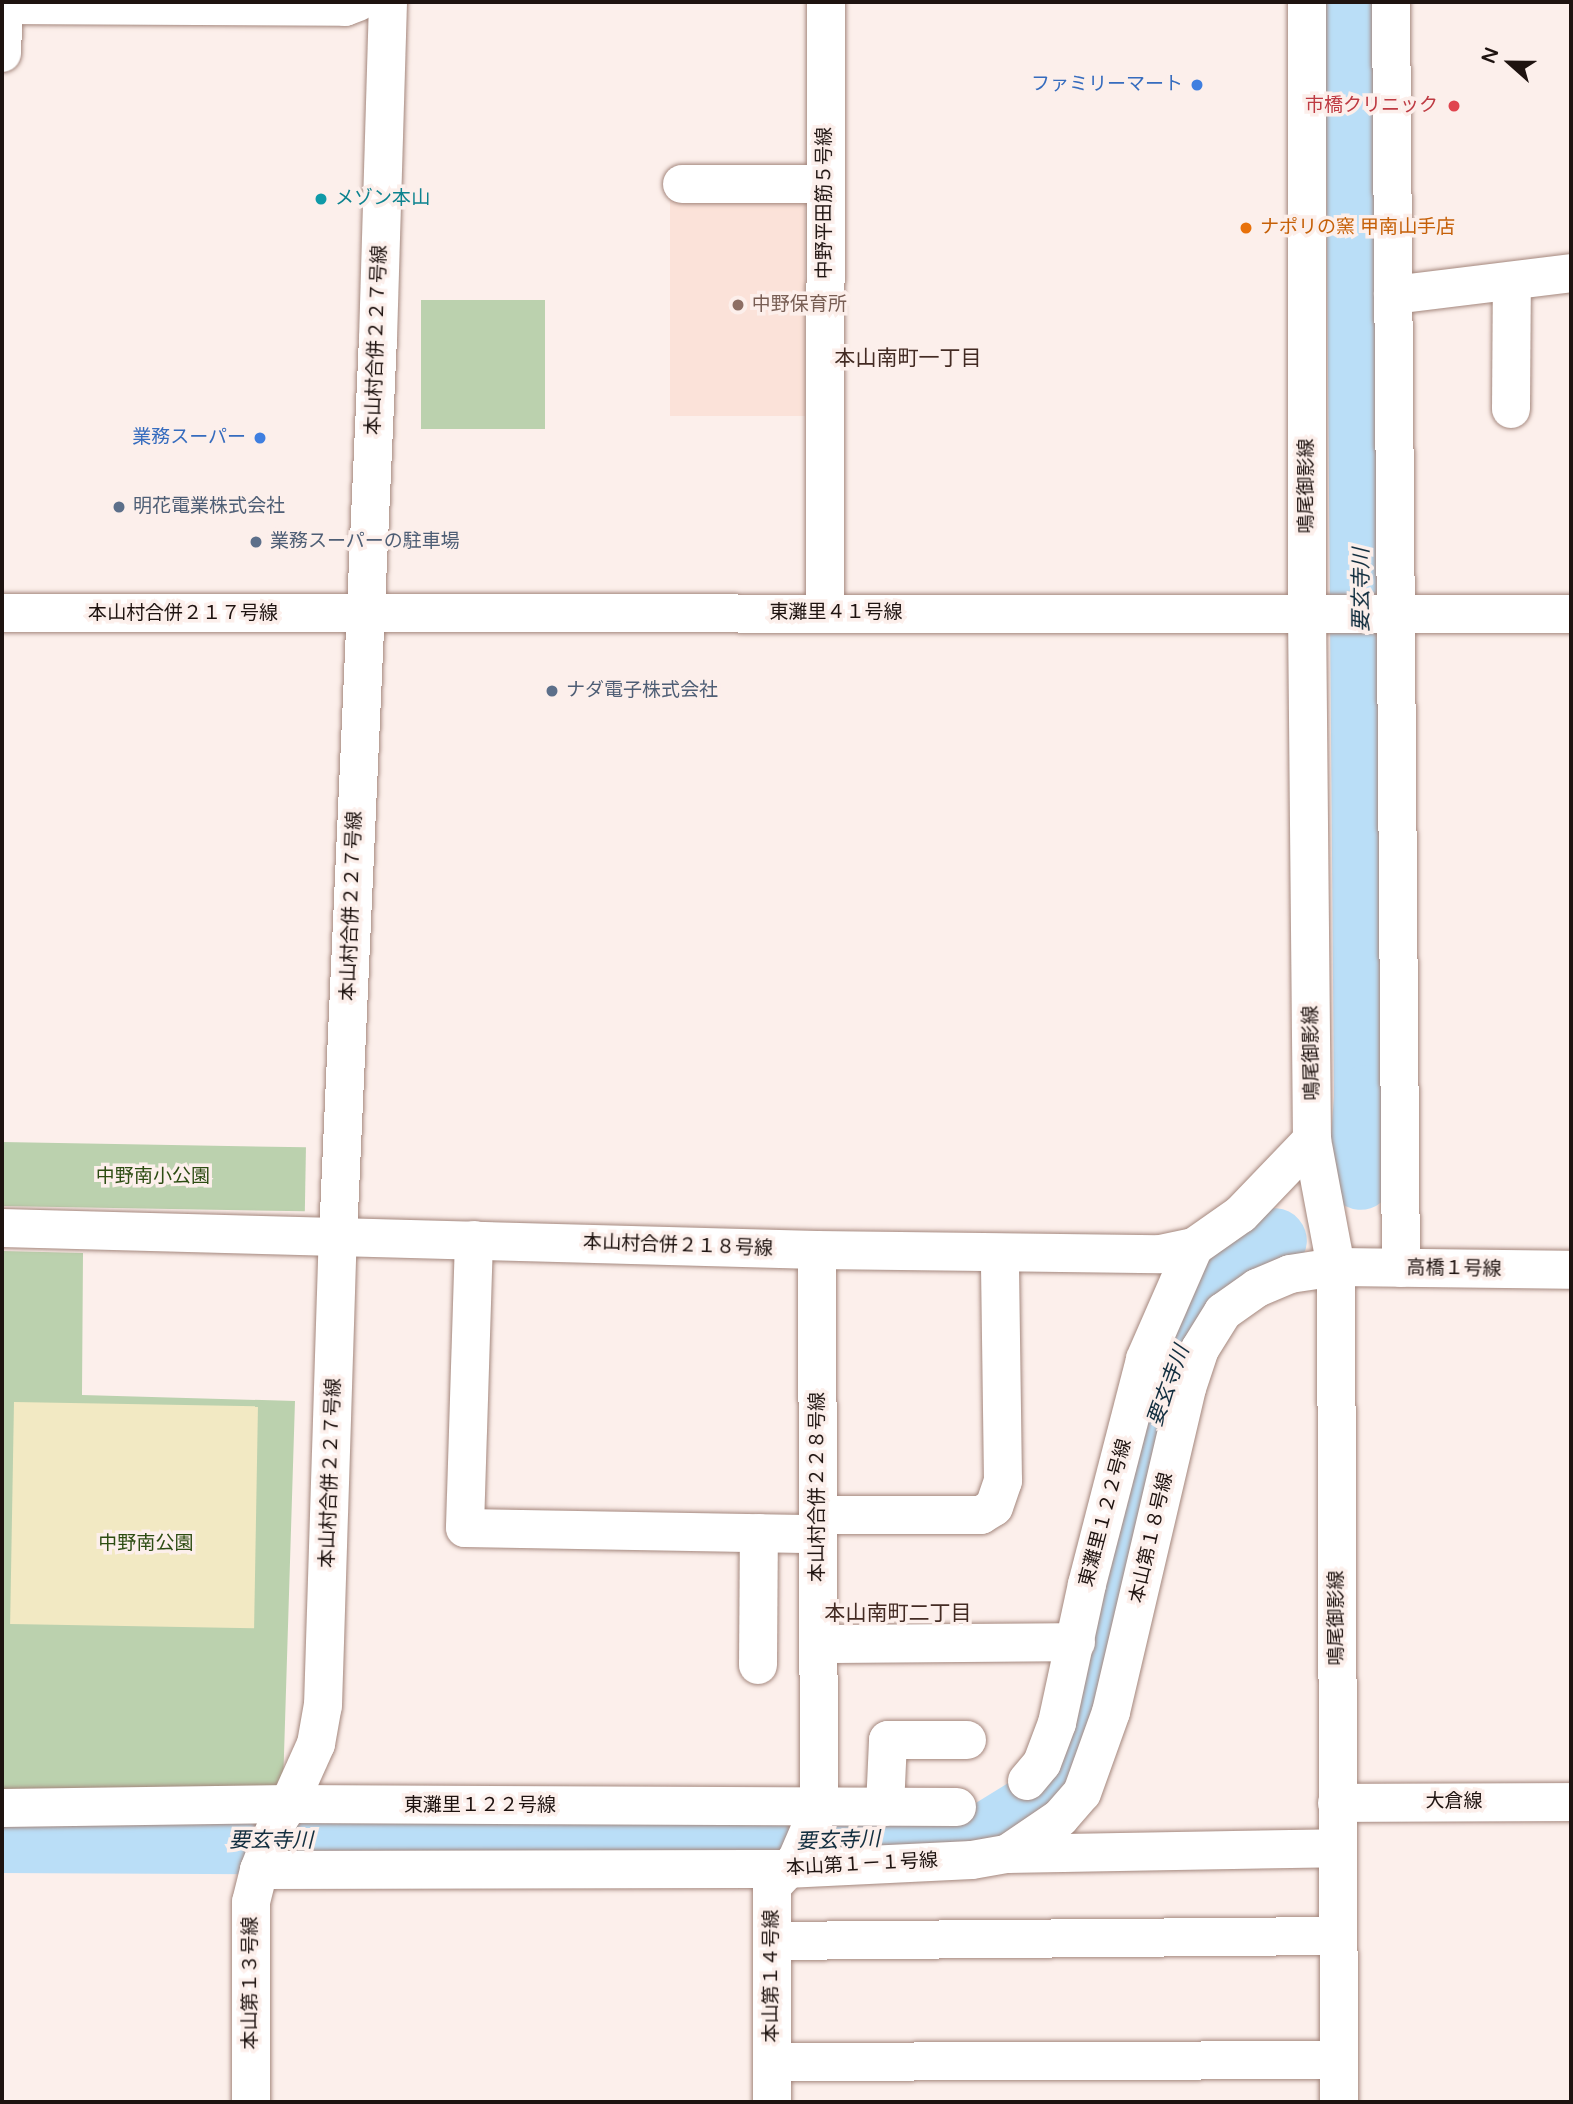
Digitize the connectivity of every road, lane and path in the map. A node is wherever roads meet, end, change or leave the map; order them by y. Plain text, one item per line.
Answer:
1 (358, 2) edge
2 (388, 2) edge
3 (825, 2) edge
4 (1307, 2) edge
5 (1391, 2) edge
6 (3, 4) edge
7 (2, 53) edge
8 (682, 184) dead end
9 (825, 184) junction
10 (1571, 273) edge
11 (1512, 281) junction
12 (1393, 295) junction
13 (1511, 409) dead end
14 (1307, 612) junction
15 (2, 613) edge
16 (1390, 613) junction
17 (825, 614) junction
18 (1571, 614) edge
19 (365, 615) junction
20 (1312, 1140) junction
21 (2, 1228) edge
22 (338, 1236) junction
23 (474, 1240) junction
24 (1194, 1247) junction
25 (817, 1250) junction
26 (1000, 1253) junction
27 (1336, 1267) junction
28 (1401, 1268) junction
29 (1571, 1270) edge
30 (819, 1525) junction
31 (759, 1533) junction
32 (1076, 1642) junction
33 (819, 1644) junction
34 (758, 1665) dead end
35 (967, 1740) dead end
36 (1027, 1781) dead end
37 (1338, 1802) junction
38 (1571, 1802) edge
39 (957, 1807) dead end
40 (2, 1808) edge
41 (886, 1808) junction
42 (284, 1812) junction
43 (817, 1812) junction
44 (1338, 1848) junction
45 (1007, 1854) junction
46 (791, 1864) junction
47 (259, 1868) junction
48 (1338, 1936) junction
49 (772, 1941) junction
50 (1338, 2060) junction
51 (772, 2062) junction
52 (251, 2102) edge
53 (772, 2102) edge
54 (1339, 2102) edge

1 - 6 street
2 - 19 street, 本山村合併２２７号線
3 - 9 street, 中野平田筋５号線
4 - 14 street, 鳴尾御影線
5 - 12 street
6 - 7 street
8 - 9 street
9 - 17 street, 中野平田筋５号線
10 - 11 street
11 - 12 street
11 - 13 street
12 - 16 street
14 - 16 street, 東灘里４１号線
14 - 17 street, 東灘里４１号線
14 - 20 street, 鳴尾御影線
15 - 19 street, 本山村合併２１７号線
16 - 18 street, 東灘里４１号線
16 - 28 street
17 - 19 street, 東灘里４１号線
19 - 22 street, 本山村合併２２７号線
20 - 24 street, 本山村合併２１８号線
20 - 27 street, 鳴尾御影線
21 - 22 street, 本山村合併２１８号線
22 - 23 street, 本山村合併２１８号線
22 - 42 street, 本山村合併２２７号線
23 - 25 street, 本山村合併２１８号線
23 - 31 street
24 - 26 street, 本山村合併２１８号線
24 - 32 street, 東灘里１２２号線
25 - 26 street, 本山村合併２１８号線
25 - 30 street, 本山村合併２２８号線
26 - 30 street
27 - 28 street, 高橋１号線
27 - 37 street, 鳴尾御影線
27 - 45 street, 本山第１８号線
28 - 29 street, 高橋１号線
30 - 31 street
30 - 33 street, 本山村合併２２８号線
31 - 34 street
32 - 33 street
32 - 36 street, 東灘里１２２号線
33 - 43 street, 本山村合併２２８号線
35 - 41 street
37 - 38 street, 大倉線
37 - 44 street, 鳴尾御影線
39 - 41 street, 東灘里１２２号線
40 - 42 street, 東灘里１２２号線
41 - 43 street, 東灘里１２２号線
42 - 43 street, 東灘里１２２号線
42 - 47 street, 本山村合併２２７号線
43 - 46 street, 本山第１４号線
44 - 45 street, 本山第１－１号線
44 - 48 street, 鳴尾御影線
45 - 46 street, 本山第１－１号線
46 - 47 street, 本山第１－１号線
46 - 49 street, 本山第１４号線
47 - 52 street, 本山第１３号線
48 - 49 street
48 - 50 street, 鳴尾御影線
49 - 51 street, 本山第１４号線
50 - 51 street
50 - 54 street, 鳴尾御影線
51 - 53 street, 本山第１４号線

